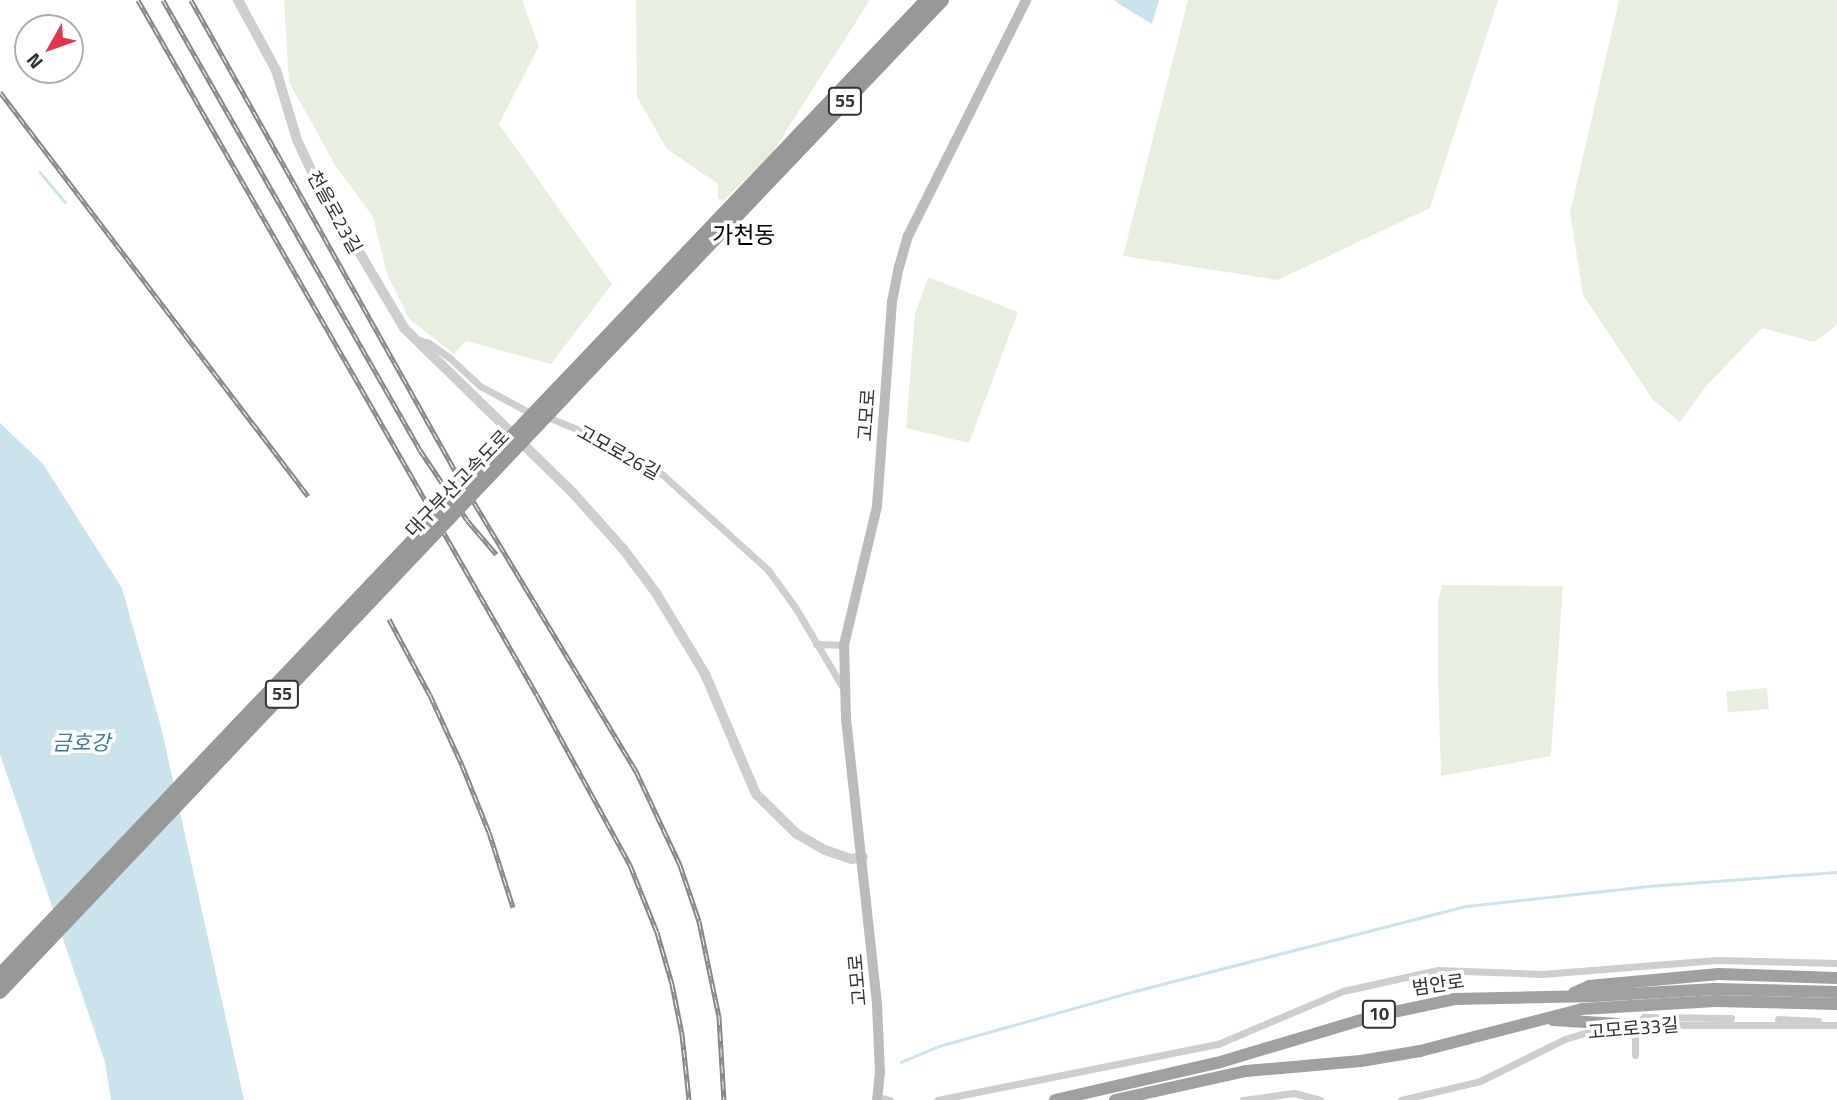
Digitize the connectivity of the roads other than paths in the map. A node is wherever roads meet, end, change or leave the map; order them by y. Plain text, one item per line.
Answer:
1 (237, 0) edge
2 (927, 0) edge
3 (942, 0) edge
4 (1026, 0) edge
5 (745, 199) junction
6 (415, 339) junction
7 (561, 393) junction
8 (816, 644) junction
9 (844, 645) junction
10 (843, 689) junction
11 (863, 857) junction
12 (1837, 963) edge
13 (0, 975) edge
14 (1837, 978) edge
15 (0, 992) edge
16 (1837, 992) edge
17 (1570, 995) junction
18 (1837, 1004) edge
19 (1535, 1019) junction
20 (1636, 1025) junction
21 (1837, 1025) edge
22 (1636, 1055) dead end
23 (877, 1098) edge
24 (890, 1100) edge
25 (937, 1100) edge
26 (1055, 1100) edge
27 (1115, 1100) edge
28 (1244, 1100) edge
29 (1320, 1100) edge
30 (1401, 1100) edge

1 - 6 street, 천을로23길
2 - 5 highway, 대구부산고속도로 / 55
3 - 5 highway, 대구부산고속도로 / 55
4 - 9 main road, 고모로
5 - 7 highway, 대구부산고속도로 / 55
6 - 8 street, 고모로26길
6 - 11 street, 천을로23길
7 - 13 highway, 대구부산고속도로 / 55, bridge
7 - 15 highway, 대구부산고속도로 / 55, bridge
8 - 9 street
8 - 10 street, 고모로26길
9 - 10 main road, 고모로
10 - 11 main road, 고모로
11 - 23 main road, 고모로
12 - 25 street
14 - 17 highway
16 - 17 highway, 범안로 / 10
17 - 26 highway, 범안로 / 10
18 - 19 highway, 10
19 - 20 highway
19 - 27 highway, 10
20 - 21 street, 고모로33길
20 - 22 street
20 - 30 street, 고모로33길
23 - 24 street
28 - 29 street

